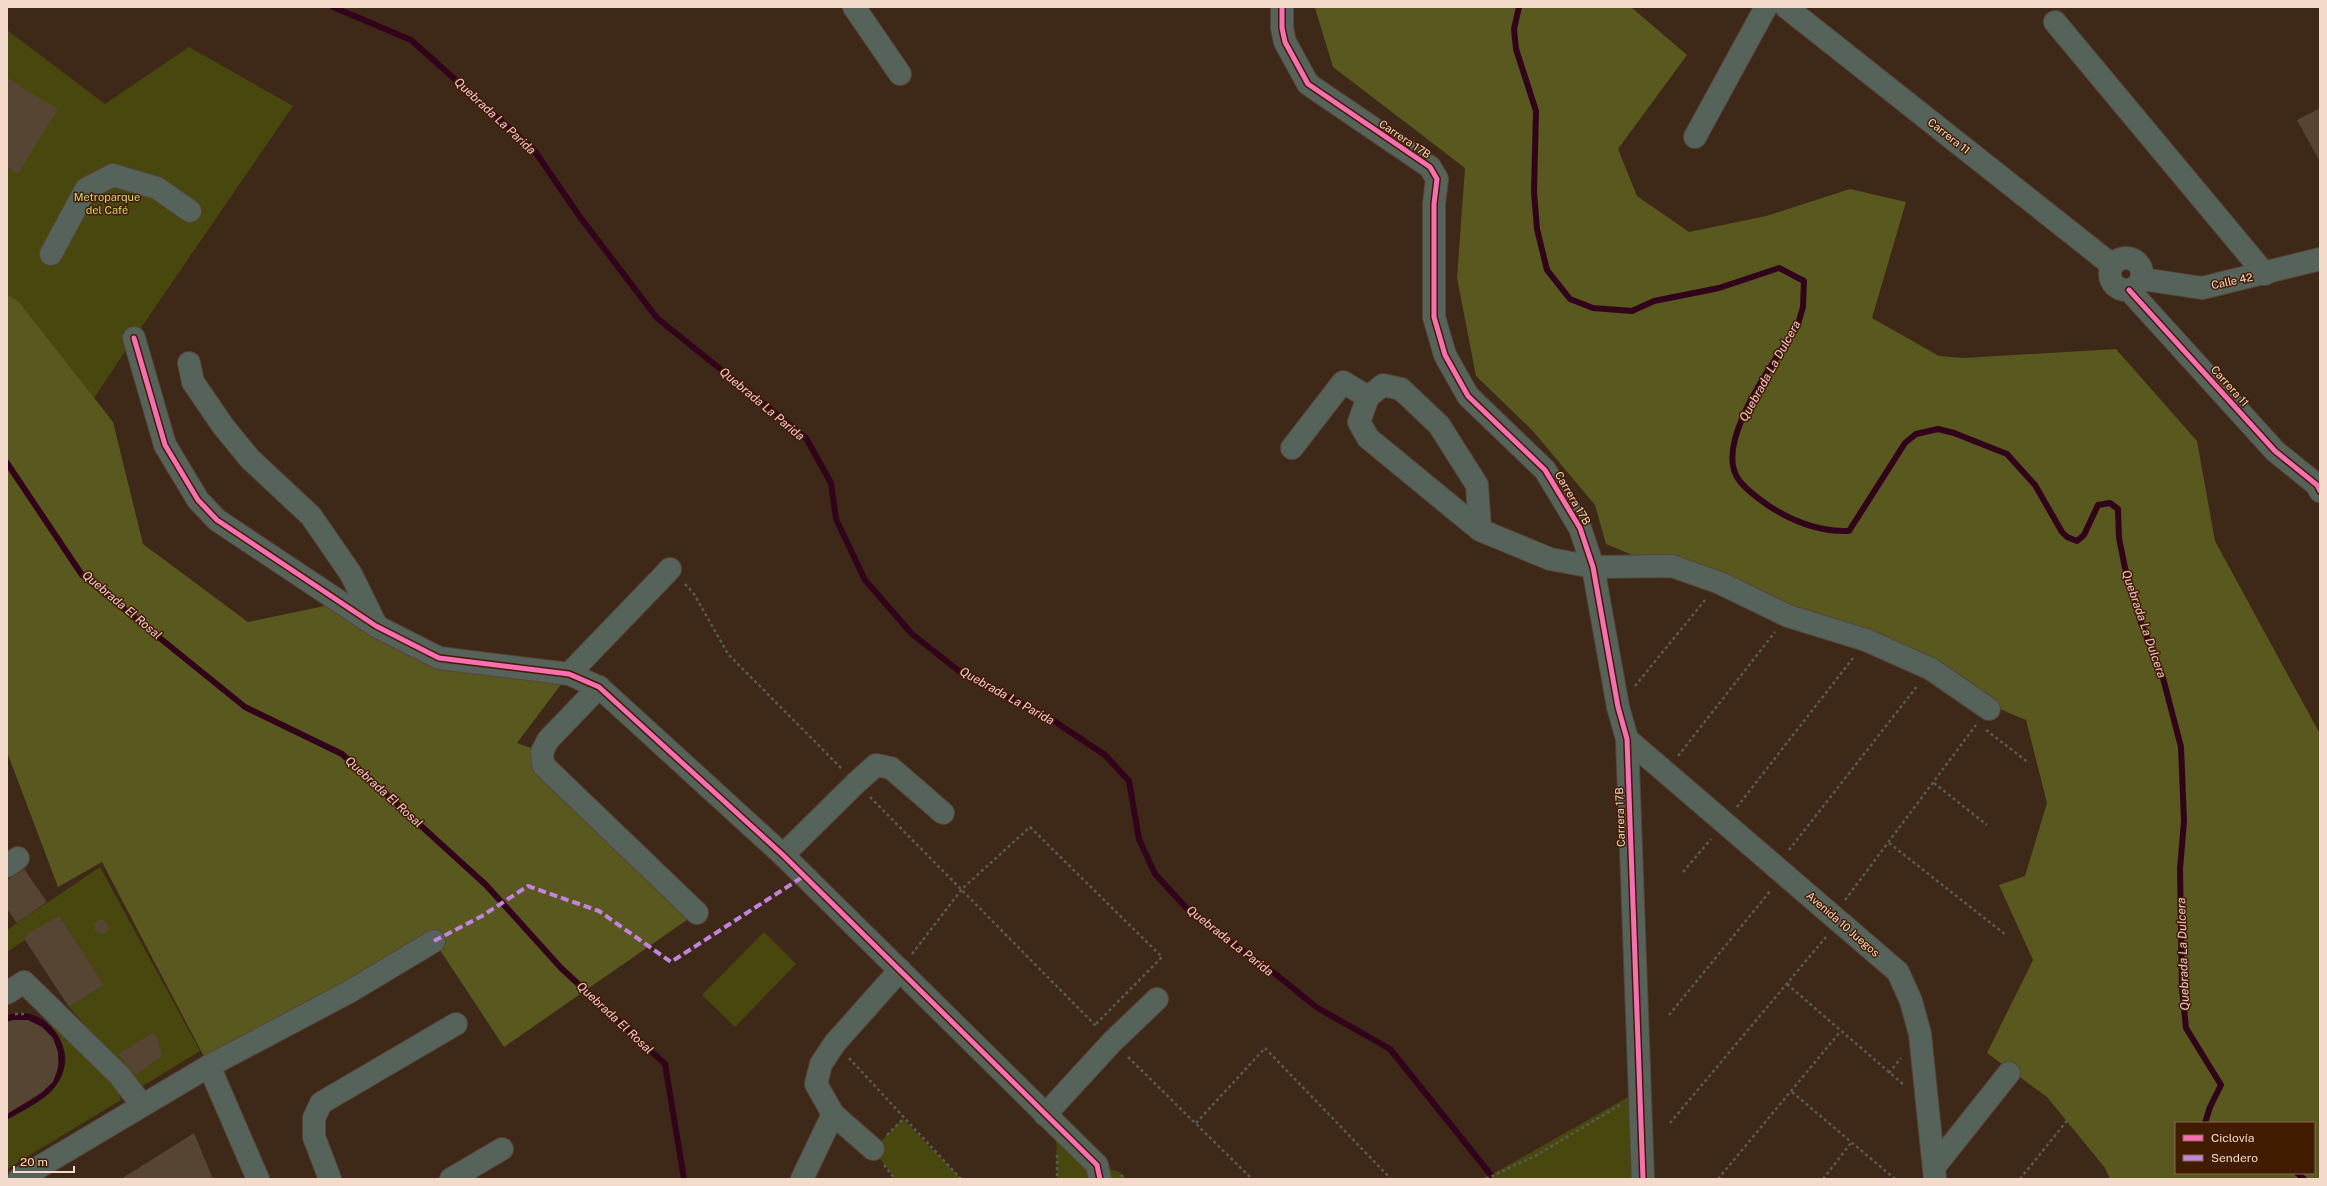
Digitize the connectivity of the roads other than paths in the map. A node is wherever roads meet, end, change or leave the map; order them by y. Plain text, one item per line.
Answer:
1 (854, 7) edge
2 (1282, 7) edge
3 (1766, 7) edge
4 (1786, 7) edge
5 (2055, 22) dead end
6 (900, 74) dead end
7 (1695, 137) dead end
8 (190, 211) dead end
9 (51, 254) dead end
10 (2320, 259) edge
11 (2265, 274) junction
12 (2135, 285) junction
13 (134, 338) dead end
14 (189, 363) dead end
15 (1368, 396) junction
16 (1292, 448) dead end
17 (2320, 491) edge
18 (1480, 530) junction
19 (1593, 567) junction
20 (670, 569) road end
21 (376, 626) junction
22 (569, 674) junction
23 (599, 688) junction
24 (1983, 716) road end
25 (1627, 739) junction
26 (943, 813) dead end
27 (783, 855) junction
28 (697, 913) dead end
29 (434, 941) dead end
30 (900, 970) junction
31 (7, 993) edge
32 (1157, 999) dead end
33 (456, 1024) dead end
34 (209, 1066) junction
35 (2009, 1074) dead end
36 (142, 1105) junction
37 (834, 1114) junction
38 (1045, 1115) junction
39 (502, 1149) dead end
40 (873, 1149) dead end
41 (1098, 1172) edge
42 (1935, 1173) edge
43 (19, 1179) edge
44 (258, 1179) edge
45 (330, 1179) edge
46 (450, 1179) edge
47 (802, 1179) edge
48 (1643, 1179) edge

1 - 6 street
2 - 19 street, Carrera 17B
3 - 7 street
4 - 12 street, Carrera 11
5 - 11 street
8 - 9 street
10 - 11 street, Calle 42
11 - 12 street, Calle 42
12 - 17 street, Carrera 11
13 - 21 street
14 - 21 street
15 - 16 street
15 - 18 street
15 - 18 street
18 - 19 street
19 - 24 street
19 - 25 street, Carrera 17B
20 - 22 street
21 - 22 street
22 - 23 street
23 - 27 street
23 - 28 street
25 - 42 street, Avenida 10 Juegos
25 - 48 street, Carrera 17B
26 - 27 street
27 - 30 street
29 - 34 street
30 - 37 street
30 - 38 street
31 - 36 street
32 - 38 street
33 - 45 street
34 - 36 street
34 - 44 street
35 - 42 street
36 - 43 street
37 - 40 street
37 - 47 street
38 - 41 street
39 - 46 street

